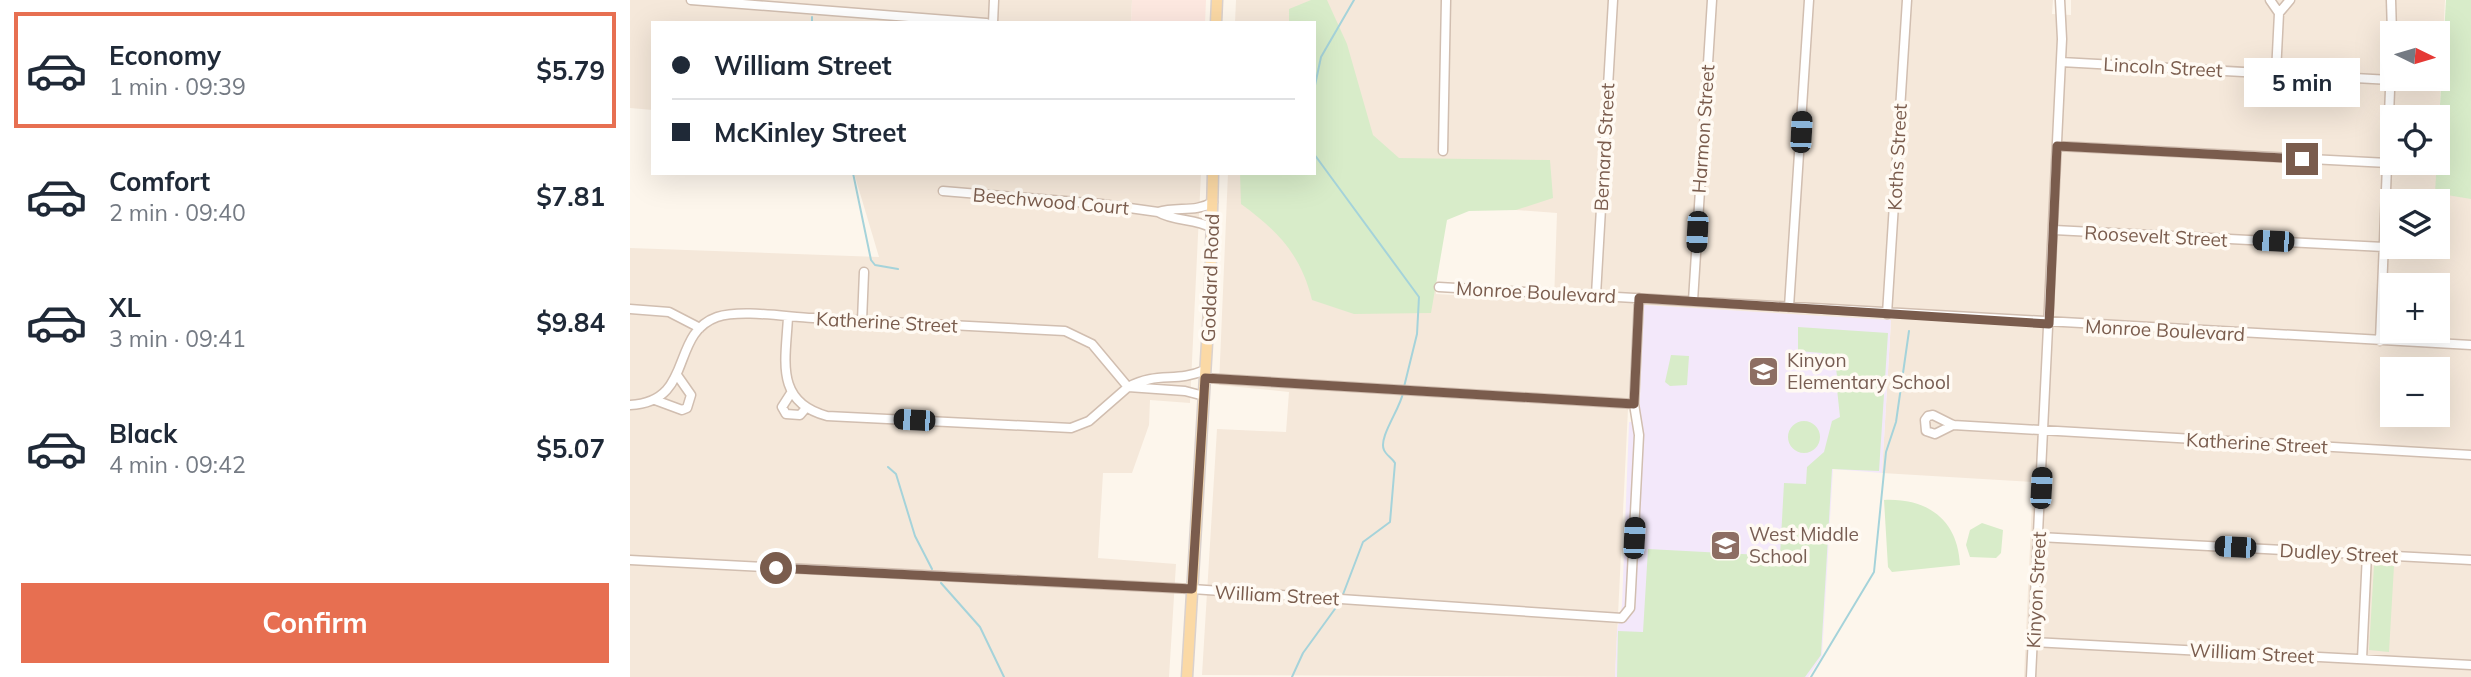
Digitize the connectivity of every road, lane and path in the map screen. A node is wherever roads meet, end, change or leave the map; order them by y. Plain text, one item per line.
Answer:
1 (691, 0) edge
2 (994, 0) edge
3 (1217, 0) edge
4 (1446, 0) edge
5 (1613, 0) edge
6 (1712, 0) edge
7 (1809, 0) edge
8 (1907, 0) edge
9 (2060, 0) edge
10 (2270, 0) edge
11 (2290, 0) edge
12 (2391, 0) edge
13 (2279, 13) junction
14 (960, 21) edge
15 (993, 21) edge
16 (1216, 21) edge
17 (2392, 21) edge
18 (2061, 62) junction
19 (2276, 73) junction
20 (2380, 79) edge
21 (2057, 146) junction
22 (1443, 151) dead end
23 (2380, 163) edge
24 (1213, 175) edge
25 (943, 191) dead end
26 (1213, 202) junction
27 (1158, 212) junction
28 (1212, 228) junction
29 (2054, 230) junction
30 (2380, 247) edge
31 (864, 272) dead end
32 (1439, 286) dead end
33 (1596, 295) junction
34 (1639, 298) junction
35 (1693, 301) junction
36 (1789, 307) junction
37 (630, 309) edge
38 (1886, 314) junction
39 (788, 317) junction
40 (862, 321) junction
41 (2049, 324) junction
42 (699, 328) junction
43 (2380, 341) edge
44 (2426, 343) edge
45 (2471, 345) edge
46 (1205, 374) junction
47 (677, 375) junction
48 (1128, 387) junction
49 (791, 393) junction
50 (1204, 396) junction
51 (655, 400) junction
52 (1634, 404) junction
53 (630, 405) edge
54 (806, 408) junction
55 (1953, 425) dead end
56 (2043, 431) junction
57 (2471, 455) edge
58 (2039, 537) junction
59 (2367, 554) junction
60 (630, 560) edge
61 (2471, 560) edge
62 (1192, 589) junction
63 (2033, 642) junction
64 (2362, 659) junction
65 (2471, 665) edge
66 (1187, 677) edge
67 (2031, 677) edge

1 - 14 street
2 - 15 street
3 - 16 main road
4 - 22 street
5 - 33 street, Bernard Street
6 - 35 street, Harmon Street
7 - 36 street
8 - 38 street, Koths Street
9 - 18 street, Kinyon Street
10 - 13 street
11 - 13 street
12 - 17 street
13 - 19 street
18 - 19 street, Lincoln Street
18 - 21 street, Kinyon Street
19 - 20 street, Lincoln Street
21 - 23 street
21 - 29 street, Kinyon Street
24 - 26 main road, Goddard Road
25 - 27 street, Beechwood Court
26 - 27 street, Beechwood Court
26 - 28 main road, Goddard Road
27 - 28 street, Beechwood Court
28 - 46 main road, Goddard Road
29 - 30 street, Roosevelt Street
29 - 41 street, Kinyon Street
31 - 40 street
32 - 33 street, Monroe Boulevard
33 - 34 street, Monroe Boulevard
34 - 35 street, Monroe Boulevard
34 - 52 street
35 - 36 street, Monroe Boulevard
36 - 38 street, Monroe Boulevard
37 - 42 street
38 - 41 street, Monroe Boulevard
39 - 40 street, Katherine Street
39 - 42 street, Katherine Street
39 - 49 street
40 - 48 street, Katherine Street
41 - 43 street, Monroe Boulevard
41 - 56 street, Kinyon Street
42 - 47 street
44 - 45 street, Monroe Boulevard
46 - 48 street
46 - 50 main road, Goddard Road
46 - 52 street
47 - 51 street
47 - 51 street
48 - 50 street
48 - 54 street
49 - 54 street
49 - 54 street
50 - 62 main road, Goddard Road
51 - 53 street
52 - 62 street, William Street
55 - 56 street, Katherine Street
56 - 57 street, Katherine Street
56 - 58 street, Kinyon Street
58 - 59 street, Dudley Street
58 - 63 street, Kinyon Street
59 - 61 street, Dudley Street
59 - 64 street
60 - 62 street, William Street
62 - 66 main road, Goddard Road
63 - 64 street, William Street
63 - 67 street, Kinyon Street
64 - 65 street, William Street

